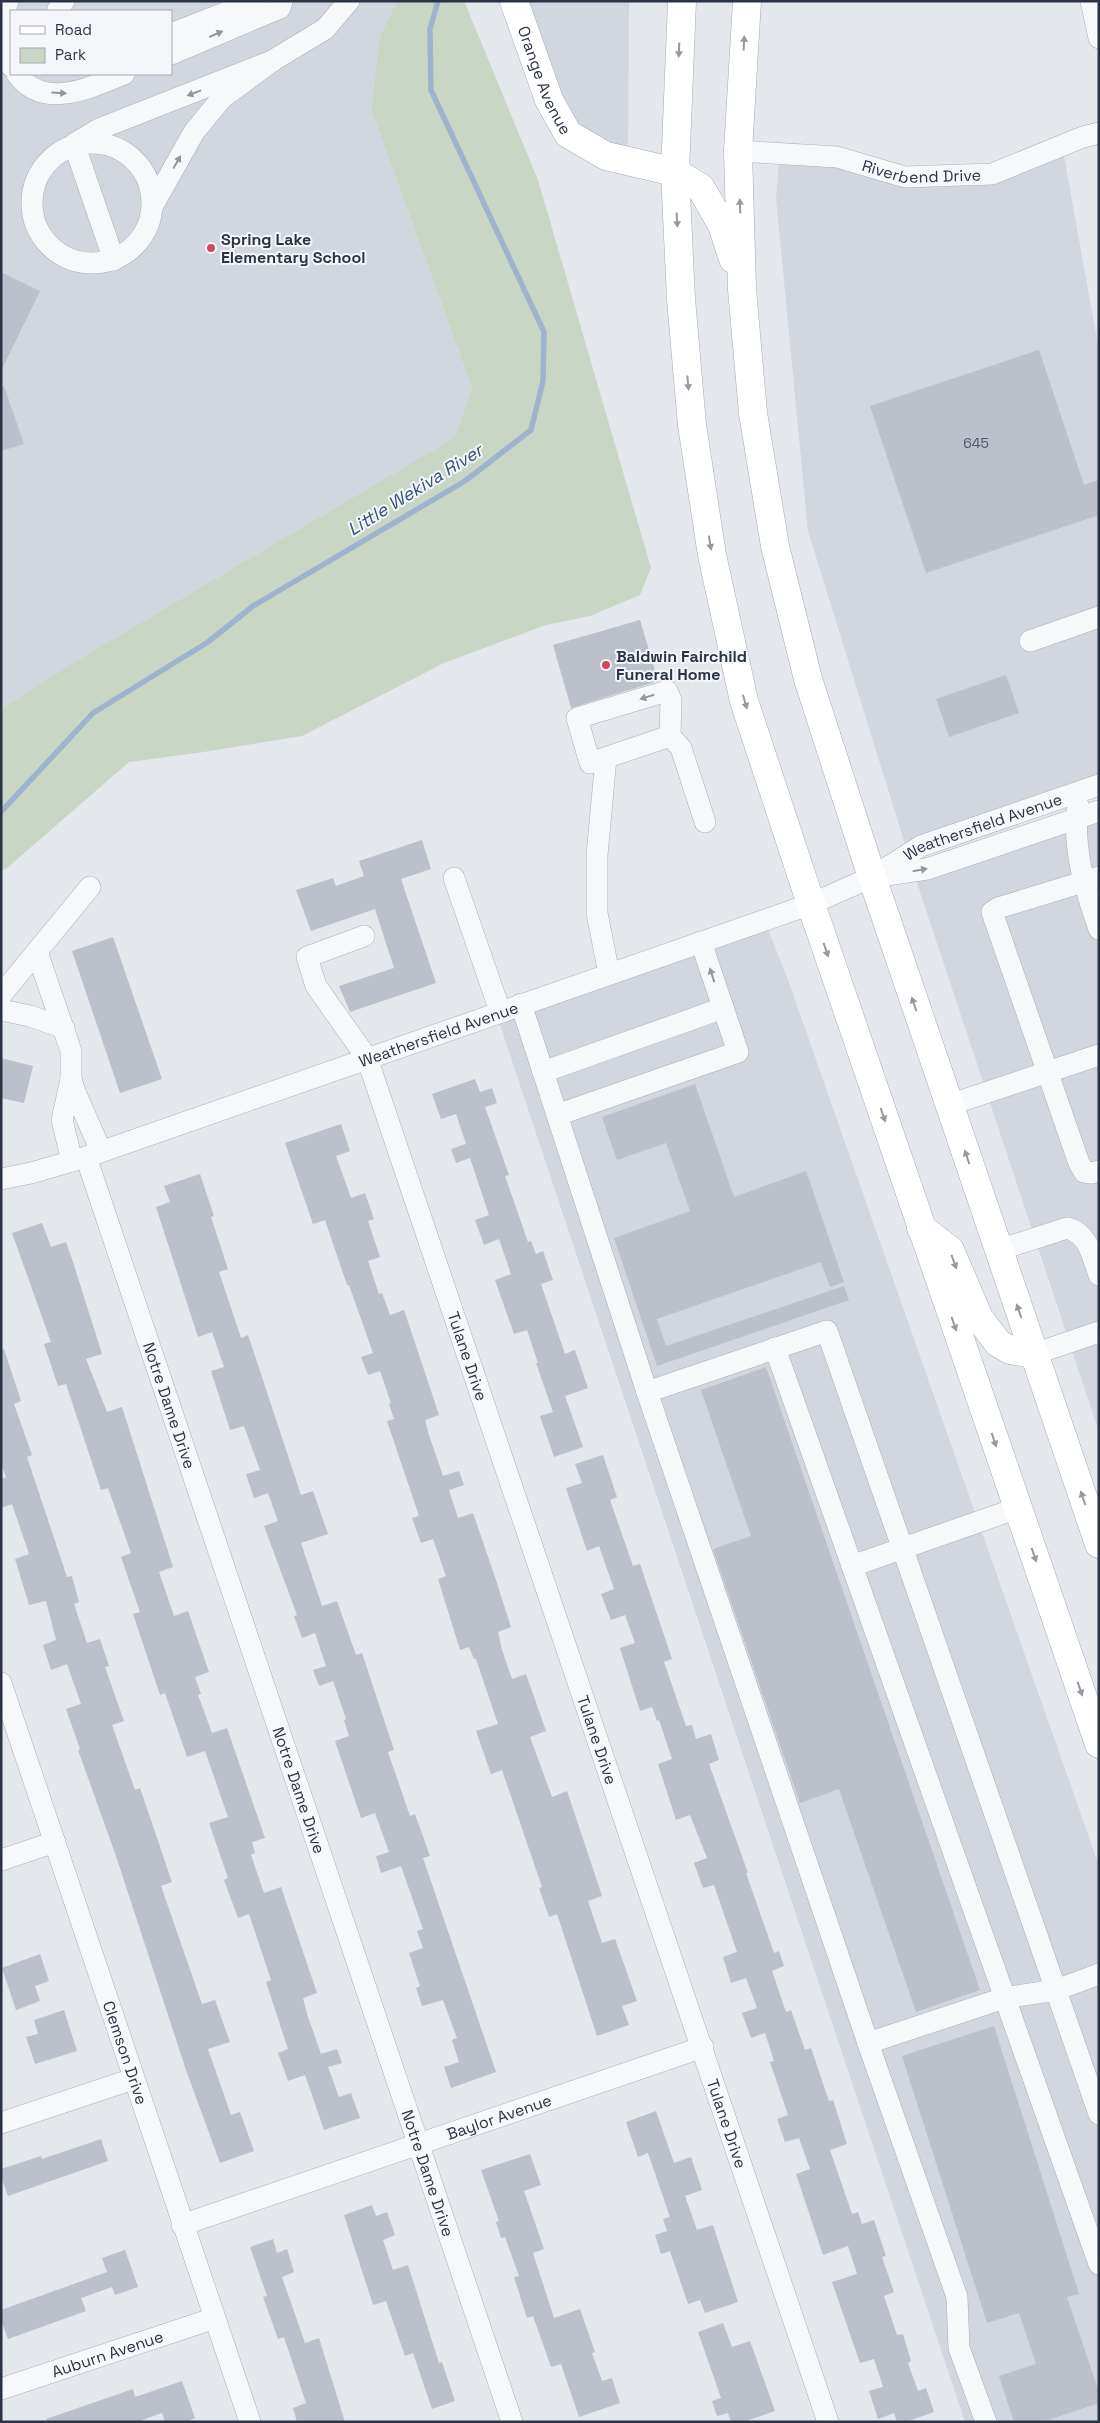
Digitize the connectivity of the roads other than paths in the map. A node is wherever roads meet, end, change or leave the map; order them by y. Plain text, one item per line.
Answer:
1 (8, 1) edge
2 (255, 1) edge
3 (282, 1) edge
4 (349, 1) edge
5 (514, 1) edge
6 (682, 1) edge
7 (747, 1) edge
8 (1091, 1) edge
9 (172, 34) edge
10 (1099, 38) edge
11 (172, 54) edge
12 (272, 61) junction
13 (10, 65) edge
14 (18, 75) edge
15 (122, 75) edge
16 (1099, 133) edge
17 (74, 144) junction
18 (738, 151) junction
19 (675, 172) junction
20 (153, 205) junction
21 (114, 260) junction
22 (742, 289) junction
23 (1099, 617) edge
24 (1030, 641) dead end
25 (670, 736) junction
26 (606, 758) junction
27 (1089, 789) edge
28 (1099, 811) edge
29 (1076, 818) junction
30 (705, 822) dead end
31 (454, 878) dead end
32 (872, 878) junction
33 (1091, 880) edge
34 (90, 887) dead end
35 (811, 904) junction
36 (1099, 929) edge
37 (364, 936) dead end
38 (701, 942) junction
39 (37, 952) junction
40 (609, 974) junction
41 (1, 996) edge
42 (521, 1004) junction
43 (723, 1008) junction
44 (1, 1010) edge
45 (500, 1011) junction
46 (64, 1028) junction
47 (1099, 1055) edge
48 (367, 1058) junction
49 (543, 1072) junction
50 (1046, 1072) junction
51 (72, 1079) junction
52 (949, 1105) junction
53 (556, 1115) junction
54 (86, 1156) junction
55 (1099, 1170) edge
56 (1, 1179) edge
57 (921, 1228) junction
58 (999, 1250) junction
59 (1099, 1275) edge
60 (1099, 1332) edge
61 (775, 1348) junction
62 (1034, 1354) junction
63 (647, 1392) junction
64 (1018, 1508) junction
65 (1098, 1538) edge
66 (902, 1549) junction
67 (852, 1566) junction
68 (1, 1683) edge
69 (1099, 1744) edge
70 (55, 1842) junction
71 (1, 1860) edge
72 (1099, 1974) edge
73 (1056, 1990) junction
74 (1004, 1998) junction
75 (868, 2044) junction
76 (703, 2047) junction
77 (133, 2078) junction
78 (1099, 2114) edge
79 (1, 2123) edge
80 (418, 2146) junction
81 (182, 2224) junction
82 (1099, 2264) edge
83 (215, 2318) junction
84 (1, 2389) edge
85 (250, 2422) edge
86 (512, 2422) edge
87 (828, 2422) edge
88 (986, 2422) edge

1 - 13 street
2 - 9 street
11 -> 3 street
4 - 12 street
5 - 19 main road, Orange Avenue
6 -> 19 main road
18 -> 7 main road
8 - 10 street
12 -> 17 street
20 -> 12 street
14 -> 15 street
16 - 18 street, Riverbend Drive
17 - 20 street
17 - 21 street
17 - 21 street
22 -> 18 main road
19 - 22 main road, Orange Avenue
19 -> 35 main road
20 - 21 street
22 - 32 main road
23 - 24 street
25 - 26 street
25 -> 26 street
25 - 30 street
26 - 40 street
27 - 29 street
27 - 32 street, Weathersfield Avenue
28 - 29 street, Weathersfield Avenue
32 -> 29 street, Weathersfield Avenue
29 - 33 street
31 - 45 street
32 - 35 street, Weathersfield Avenue
52 -> 32 main road
33 - 36 street
33 - 50 street
34 - 39 street
35 - 38 street, Weathersfield Avenue
35 -> 57 main road
37 - 48 street, Tulane Drive
38 - 40 street, Weathersfield Avenue
43 -> 38 street
39 - 41 street
39 - 46 street, Notre Dame Drive
40 - 42 street, Weathersfield Avenue
42 - 45 street, Weathersfield Avenue
42 - 49 street
43 - 49 street
43 - 53 street
44 - 46 street
45 - 48 street, Weathersfield Avenue
46 - 51 street, Notre Dame Drive
47 - 50 street
48 - 54 street, Weathersfield Avenue
48 - 76 street, Tulane Drive
49 - 53 street
50 - 52 street
50 - 55 street
51 - 54 street, Notre Dame Drive
51 - 54 street, Notre Dame Drive
58 -> 52 main road
53 - 63 street
54 - 56 street, Weathersfield Avenue
54 - 80 street, Notre Dame Drive
57 -> 62 main road
57 -> 64 main road
58 - 59 street
62 -> 58 main road
60 - 62 street
61 - 63 street
61 - 66 street
61 - 67 street
65 -> 62 main road
63 - 75 street
64 - 66 street
64 -> 69 main road
66 - 67 street
66 - 73 street
67 - 74 street
68 - 70 street, Clemson Drive
70 - 71 street
70 - 77 street, Clemson Drive
72 - 73 street
73 - 74 street
73 - 78 street
74 - 75 street
74 - 82 street
75 - 88 street
76 - 80 street, Baylor Avenue
76 - 87 street, Tulane Drive
77 - 79 street
77 - 81 street, Clemson Drive
80 - 81 street, Baylor Avenue
80 - 86 street, Notre Dame Drive
81 - 83 street, Clemson Drive
83 - 84 street, Auburn Avenue
83 - 85 street, Clemson Drive

